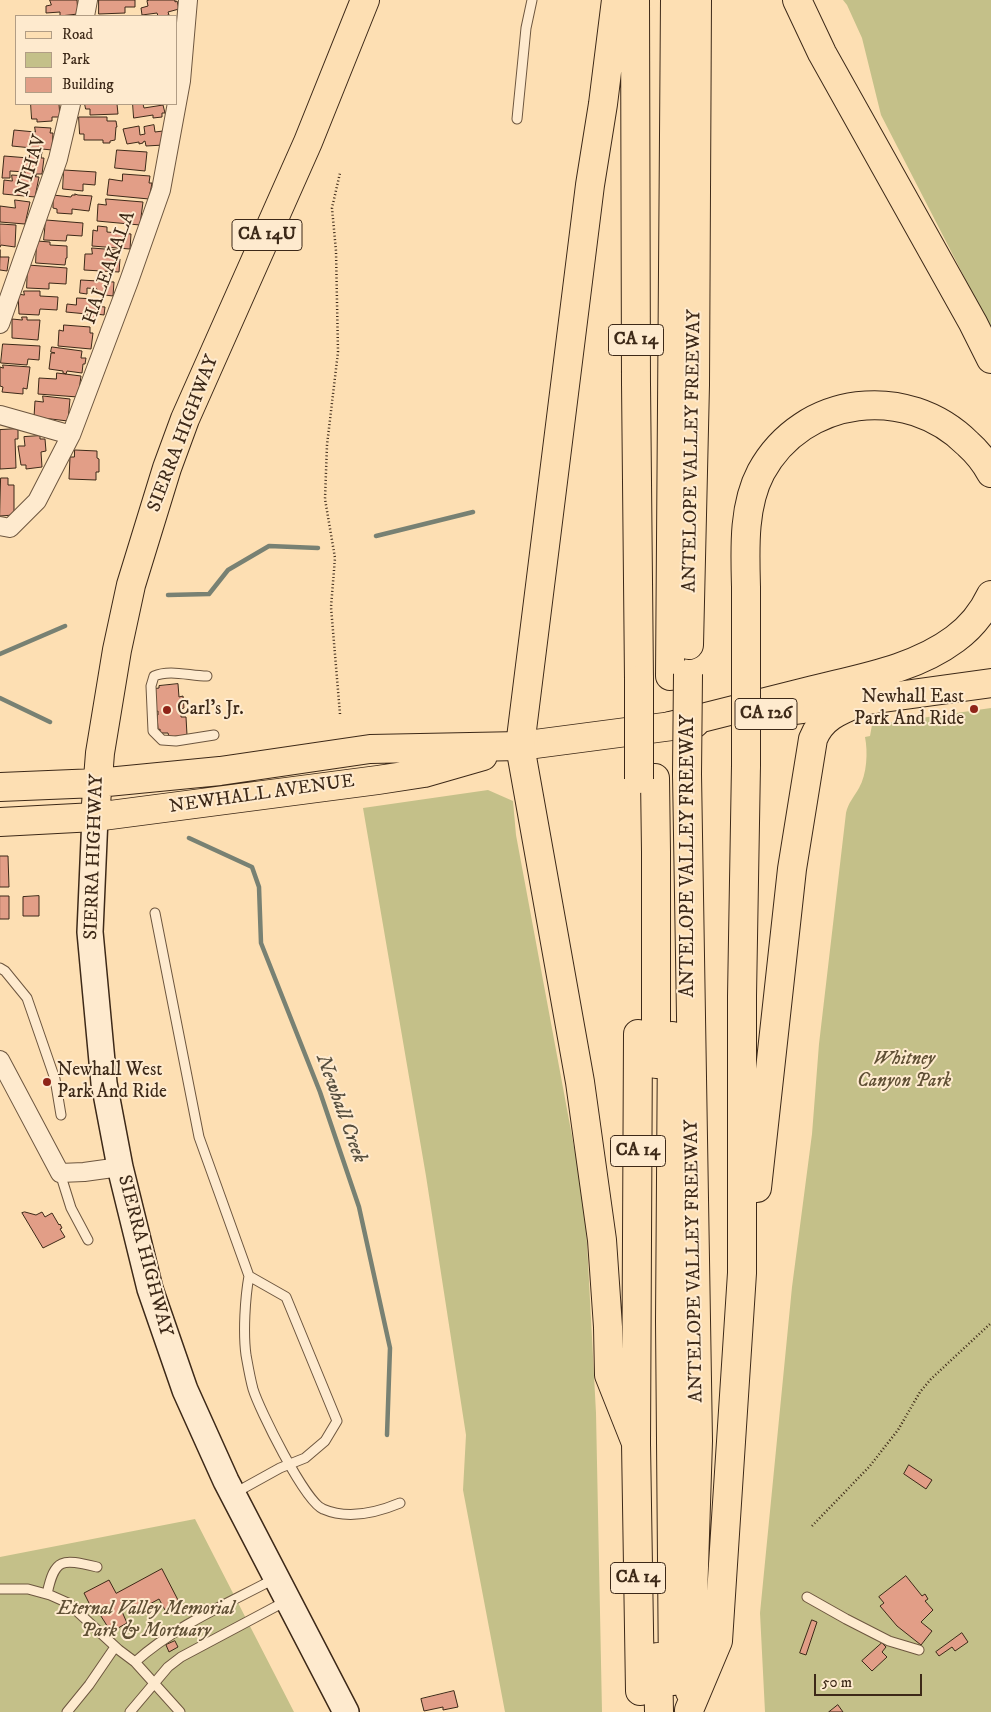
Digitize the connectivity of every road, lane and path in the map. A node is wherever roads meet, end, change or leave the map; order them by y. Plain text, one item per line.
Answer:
1 (88, 0) edge
2 (188, 0) edge
3 (365, 0) edge
4 (532, 0) edge
5 (616, 0) edge
6 (635, 0) edge
7 (649, 0) edge
8 (675, 0) edge
9 (697, 0) edge
10 (797, 0) edge
11 (85, 15) edge
12 (178, 97) edge
13 (71, 105) edge
14 (177, 105) edge
15 (517, 119) dead end
16 (340, 173) dead end
17 (0, 324) edge
18 (991, 360) edge
19 (0, 415) edge
20 (71, 435) junction
21 (991, 473) edge
22 (5, 527) edge
23 (991, 595) edge
24 (207, 676) dead end
25 (663, 677) junction
26 (991, 683) edge
27 (863, 702) junction
28 (340, 714) dead end
29 (670, 726) junction
30 (214, 735) dead end
31 (520, 746) junction
32 (663, 777) junction
33 (97, 783) junction
34 (0, 787) edge
35 (95, 817) junction
36 (0, 822) edge
37 (155, 913) dead end
38 (0, 968) edge
39 (0, 1060) edge
40 (60, 1115) dead end
41 (120, 1167) junction
42 (60, 1173) junction
43 (88, 1240) dead end
44 (742, 1273) junction
45 (249, 1276) junction
46 (991, 1323) edge
47 (636, 1443) junction
48 (289, 1465) junction
49 (233, 1494) junction
50 (400, 1503) dead end
51 (812, 1526) dead end
52 (97, 1567) dead end
53 (276, 1578) junction
54 (0, 1590) edge
55 (47, 1594) junction
56 (807, 1597) dead end
57 (288, 1600) junction
58 (115, 1646) junction
59 (919, 1650) dead end
60 (135, 1662) junction
61 (154, 1683) junction
62 (684, 1711) edge
63 (67, 1712) edge
64 (130, 1712) edge
65 (180, 1712) edge
66 (346, 1712) edge
67 (641, 1712) edge
68 (659, 1712) edge

1 - 11 street
2 - 12 street, HALEAKALA
3 - 33 main road, SIERRA HIGHWAY / CA 14U
4 - 15 lane
5 - 31 main road
6 - 25 main road, ANTELOPE VALLEY FREEWAY / CA 14
7 - 25 main road
8 - 25 main road
9 - 25 main road, ANTELOPE VALLEY FREEWAY / CA 14
10 - 18 main road
13 - 17 street, NIHAV
14 - 20 street, HALEAKALA
16 - 28 path
19 - 20 street
20 - 22 street, HALEAKALA
21 - 44 main road, bridge
23 - 29 main road
24 - 30 lane
25 - 32 main road, ANTELOPE VALLEY FREEWAY / CA 14, bridge
25 - 32 main road, ANTELOPE VALLEY FREEWAY / CA 14, bridge
26 - 27 main road, NEWHALL AVENUE / CA 126
27 - 29 main road, NEWHALL AVENUE / CA 126
27 - 44 main road
29 - 31 main road, NEWHALL AVENUE / CA 126
31 - 33 main road, NEWHALL AVENUE
31 - 35 main road, NEWHALL AVENUE
31 - 47 main road
32 - 47 main road, ANTELOPE VALLEY FREEWAY / CA 14
32 - 62 main road, ANTELOPE VALLEY FREEWAY / CA 14
32 - 68 main road
33 - 34 main road, NEWHALL AVENUE
33 - 35 main road, SIERRA HIGHWAY
35 - 36 main road, NEWHALL AVENUE
35 - 41 main road, SIERRA HIGHWAY
37 - 45 lane
38 - 40 lane
39 - 42 street
41 - 42 street
41 - 49 main road, SIERRA HIGHWAY
42 - 43 lane
44 - 62 main road
45 - 48 lane
45 - 48 lane
46 - 51 path
47 - 67 main road, ANTELOPE VALLEY FREEWAY / CA 14
48 - 49 lane
48 - 50 lane
49 - 53 main road, SIERRA HIGHWAY
52 - 55 lane
53 - 57 main road, SIERRA HIGHWAY
53 - 60 lane
54 - 55 lane
55 - 58 lane
56 - 59 lane
57 - 61 lane
57 - 66 main road, SIERRA HIGHWAY
58 - 60 lane
58 - 63 lane
60 - 61 lane
61 - 64 lane
61 - 65 lane

